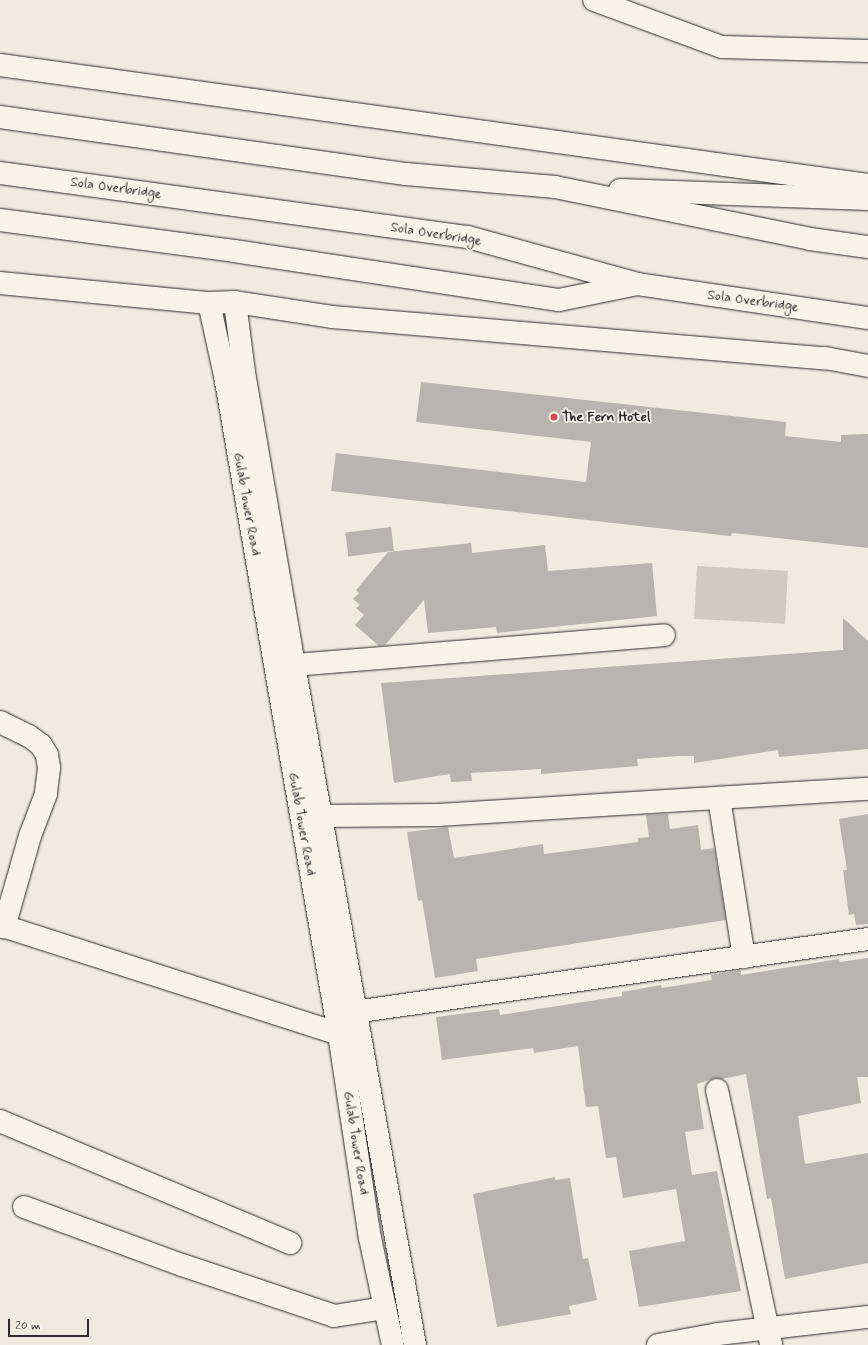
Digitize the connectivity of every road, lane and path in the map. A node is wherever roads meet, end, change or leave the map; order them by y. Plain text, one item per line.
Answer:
1 (594, 0) edge
2 (868, 51) edge
3 (0, 64) edge
4 (0, 117) edge
5 (0, 173) edge
6 (868, 185) edge
7 (555, 187) junction
8 (868, 199) edge
9 (0, 220) edge
10 (868, 247) edge
11 (0, 283) edge
12 (637, 284) junction
13 (235, 302) junction
14 (209, 303) junction
15 (868, 318) edge
16 (868, 366) edge
17 (664, 635) dead end
18 (294, 665) junction
19 (0, 722) edge
20 (868, 789) edge
21 (719, 798) junction
22 (320, 816) junction
23 (2, 926) edge
24 (868, 939) edge
25 (744, 957) junction
26 (354, 1012) junction
27 (339, 1034) junction
28 (717, 1090) dead end
29 (0, 1121) edge
30 (24, 1207) dead end
31 (290, 1243) dead end
32 (385, 1308) junction
33 (868, 1317) edge
34 (770, 1337) edge
35 (393, 1345) edge
36 (415, 1345) edge
37 (658, 1345) edge

1 - 2 main road
3 - 6 main road
4 - 7 main road
5 - 12 main road, Sola Overbridge
7 - 8 main road
7 - 10 main road
9 - 12 main road
11 - 14 main road
12 - 15 main road, Sola Overbridge
13 - 14 main road
13 - 16 main road
13 - 18 main road
14 - 27 main road, Gulab Tower Road
17 - 18 main road
18 - 22 main road
19 - 23 main road
20 - 21 main road
21 - 22 main road
21 - 25 main road
22 - 26 main road
23 - 27 main road
24 - 25 main road
25 - 26 main road
26 - 36 main road
27 - 32 main road, Gulab Tower Road
28 - 34 main road
29 - 31 main road
30 - 32 main road
32 - 35 main road, Gulab Tower Road
33 - 34 main road
34 - 37 main road

